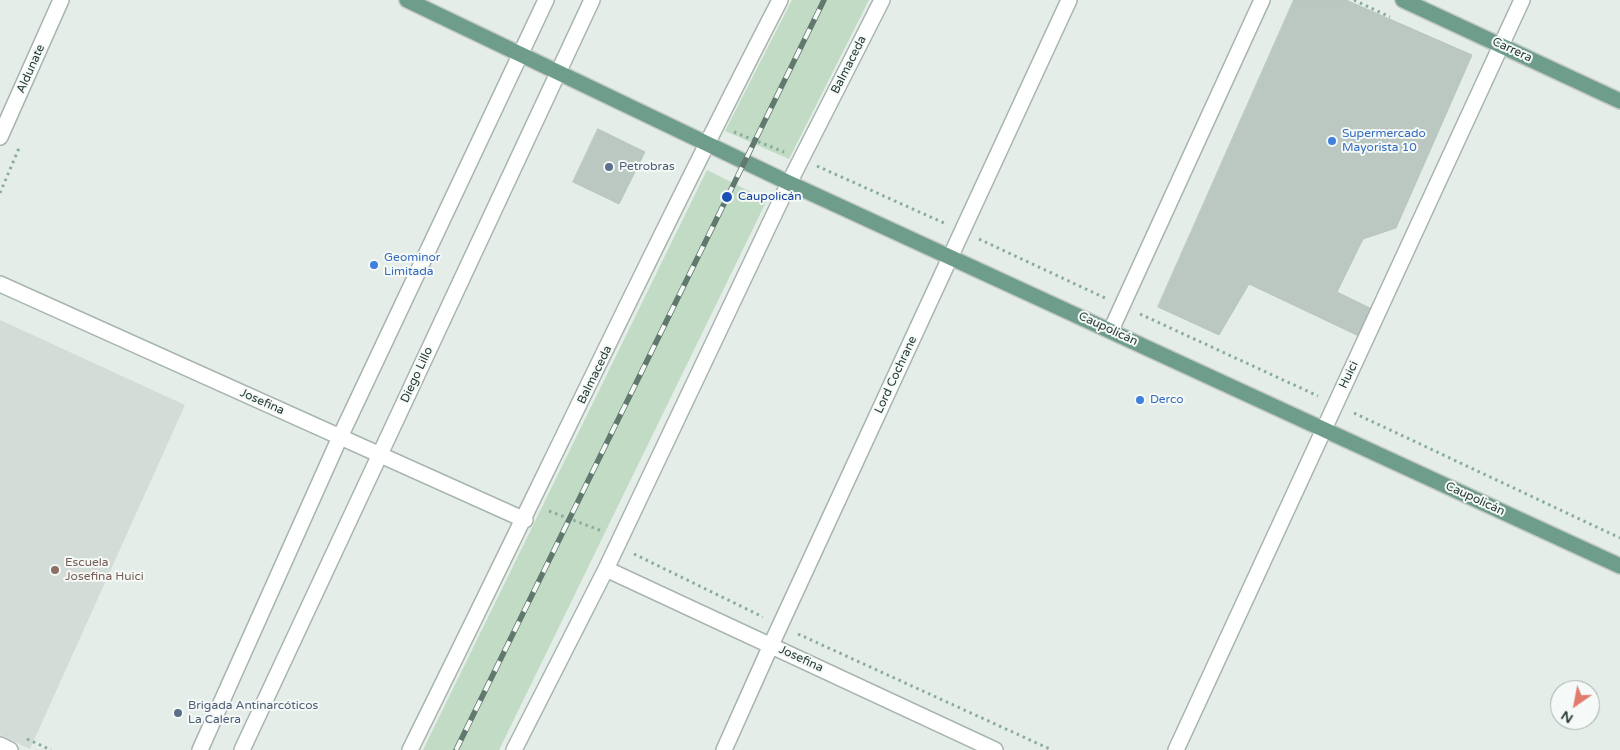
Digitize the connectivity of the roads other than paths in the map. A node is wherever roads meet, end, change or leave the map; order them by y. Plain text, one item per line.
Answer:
1 (62, 0) edge
2 (407, 0) edge
3 (546, 0) edge
4 (592, 0) edge
5 (780, 0) edge
6 (882, 0) edge
7 (1069, 0) edge
8 (1262, 0) edge
9 (1403, 0) edge
10 (1522, 0) edge
11 (1502, 45) junction
12 (521, 54) junction
13 (559, 73) junction
14 (1620, 101) edge
15 (0, 138) edge
16 (706, 143) junction
17 (790, 183) junction
18 (952, 256) junction
19 (0, 284) edge
20 (1111, 330) junction
21 (1324, 429) junction
22 (340, 437) junction
23 (380, 455) junction
24 (525, 520) junction
25 (1620, 566) edge
26 (606, 569) junction
27 (770, 645) junction
28 (0, 745) edge
29 (10, 750) edge
30 (200, 750) edge
31 (242, 750) edge
32 (410, 750) edge
33 (514, 750) edge
34 (724, 750) edge
35 (995, 750) edge
36 (1176, 750) edge

1 - 15 street, Aldunate
2 - 12 main road, Caupolicán
3 - 12 street
4 - 13 street, Diego Lillo
5 - 16 street, Balmaceda
6 - 17 street, Balmaceda
7 - 18 street, Lord Cochrane
8 - 20 street
9 - 11 main road, Carrera
10 - 11 street, Huici
11 - 14 main road, Carrera
11 - 21 street, Huici
12 - 13 main road, Caupolicán
12 - 22 street
13 - 16 main road, Caupolicán
13 - 23 street, Diego Lillo
16 - 17 main road, Caupolicán
16 - 24 street, Balmaceda
17 - 18 main road, Caupolicán
17 - 26 street, Balmaceda
18 - 20 main road, Caupolicán
18 - 27 street, Lord Cochrane
19 - 22 street, Josefina
20 - 21 main road, Caupolicán
21 - 25 main road, Caupolicán
21 - 36 street, Huici
22 - 23 street, Josefina
22 - 30 street
23 - 24 street, Josefina
23 - 31 street, Diego Lillo
24 - 32 street, Balmaceda
26 - 27 street, Josefina
26 - 33 street, Balmaceda
27 - 34 street, Lord Cochrane
27 - 35 street, Josefina
28 - 29 street

